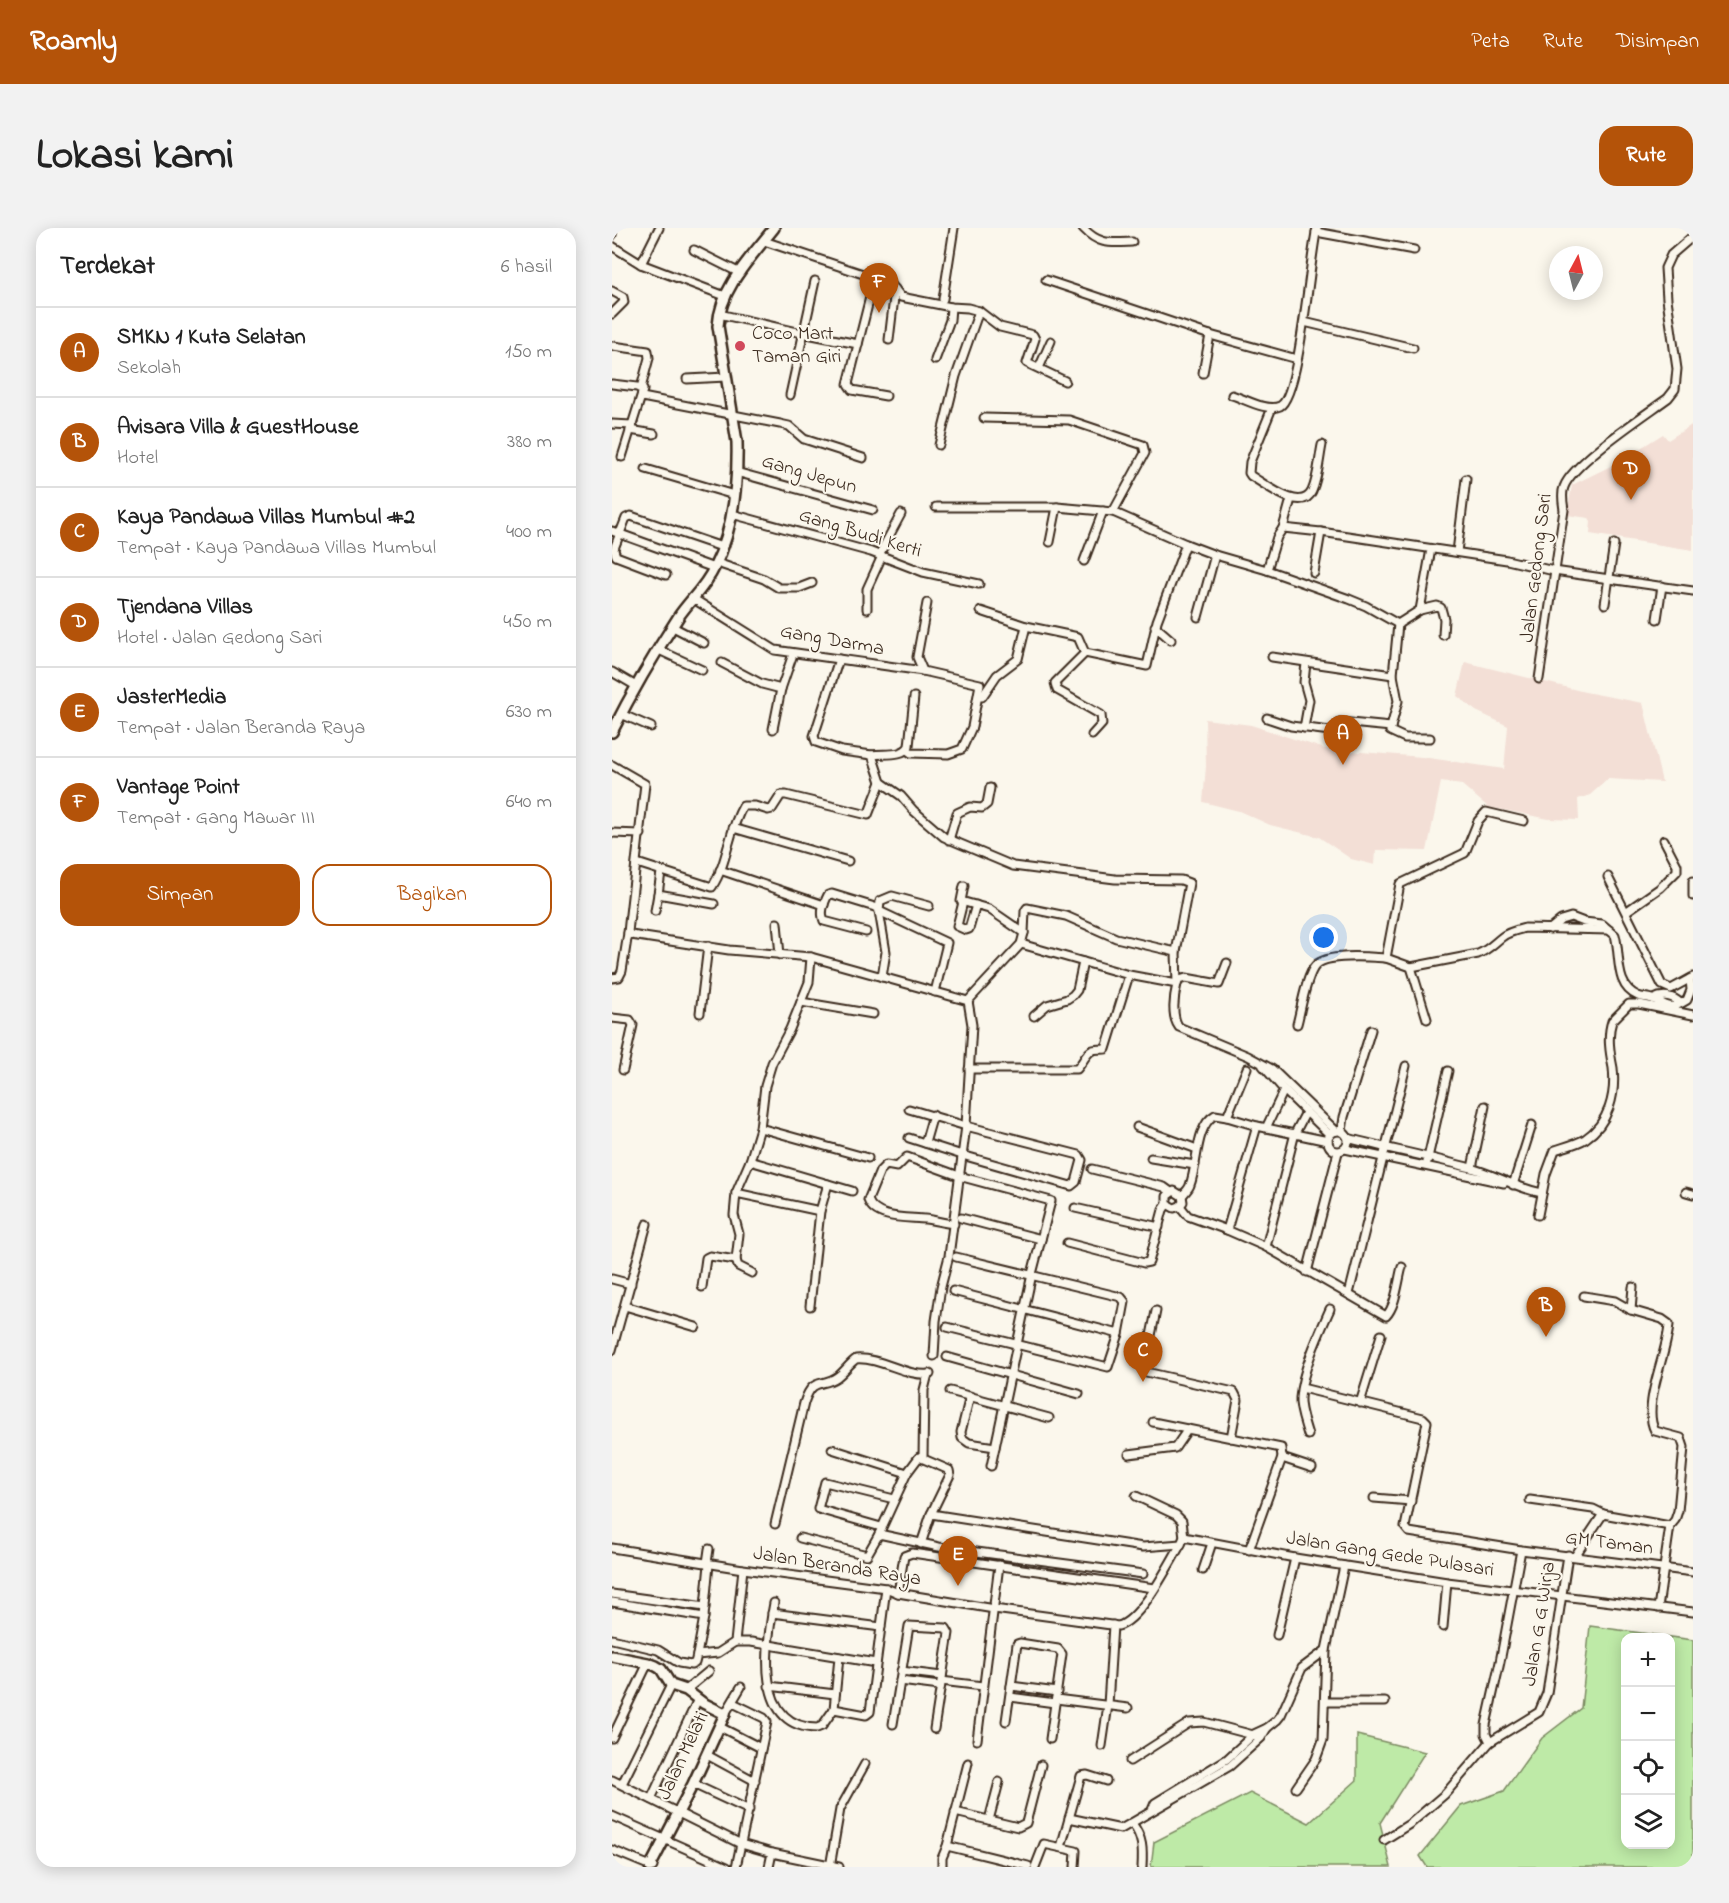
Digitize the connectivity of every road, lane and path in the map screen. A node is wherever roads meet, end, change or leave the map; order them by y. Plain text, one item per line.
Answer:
1 (613, 228) edge
2 (659, 228) edge
3 (773, 228) edge
4 (954, 228) edge
5 (1083, 228) edge
6 (1316, 230) edge
7 (612, 235) edge
8 (1693, 236) edge
9 (764, 241) junction
10 (1132, 242) dead end
11 (612, 246) edge
12 (694, 250) dead end
13 (1414, 250) dead end
14 (641, 264) junction
15 (740, 273) junction
16 (1046, 280) dead end
17 (815, 281) dead end
18 (895, 289) junction
19 (612, 291) edge
20 (871, 293) dead end
21 (724, 296) junction
22 (943, 299) dead end
23 (951, 307) junction
24 (979, 311) junction
25 (612, 314) edge
26 (719, 314) junction
27 (1304, 322) junction
28 (802, 333) junction
29 (1210, 335) junction
30 (889, 340) dead end
31 (1051, 341) dead end
32 (858, 344) junction
33 (613, 346) edge
34 (1413, 348) dead end
35 (1297, 359) junction
36 (935, 360) dead end
37 (1039, 368) junction
38 (1203, 373) dead end
39 (726, 377) junction
40 (687, 379) dead end
41 (1065, 381) dead end
42 (612, 384) edge
43 (641, 388) junction
44 (790, 395) dead end
45 (1232, 395) dead end
46 (886, 396) dead end
47 (642, 398) junction
48 (1272, 408) junction
49 (733, 414) junction
50 (984, 418) dead end
51 (612, 424) edge
52 (631, 428) junction
53 (654, 434) dead end
54 (939, 445) dead end
55 (1322, 445) dead end
56 (622, 457) dead end
57 (863, 458) dead end
58 (646, 469) dead end
59 (736, 472) junction
60 (1466, 479) dead end
61 (734, 495) junction
62 (1291, 499) junction
63 (936, 507) dead end
64 (1057, 507) junction
65 (873, 510) dead end
66 (1103, 511) junction
67 (1113, 512) junction
68 (732, 514) junction
69 (902, 514) dead end
70 (1283, 528) junction
71 (1321, 532) junction
72 (615, 533) edge
73 (1050, 542) dead end
74 (1186, 544) junction
75 (1614, 544) dead end
76 (723, 547) junction
77 (1431, 549) junction
78 (1457, 552) junction
79 (880, 555) junction
80 (1215, 555) junction
81 (1084, 561) dead end
82 (716, 565) junction
83 (1267, 570) junction
84 (1554, 572) junction
85 (1314, 573) dead end
86 (666, 575) dead end
87 (1610, 578) junction
88 (812, 583) dead end
89 (979, 584) dead end
90 (1662, 586) junction
91 (1693, 591) edge
92 (692, 598) junction
93 (927, 603) dead end
94 (1605, 604) dead end
95 (867, 609) dead end
96 (1420, 610) junction
97 (981, 611) dead end
98 (1198, 617) dead end
99 (1657, 619) dead end
100 (1398, 624) junction
101 (1026, 626) junction
102 (1155, 626) junction
103 (673, 627) junction
104 (1443, 635) dead end
105 (1171, 640) dead end
106 (704, 643) dead end
107 (659, 650) junction
108 (1085, 652) junction
109 (793, 654) junction
110 (1272, 657) dead end
111 (839, 659) junction
112 (723, 663) dead end
113 (1306, 663) junction
114 (702, 670) dead end
115 (923, 671) junction
116 (612, 672) edge
117 (1393, 675) junction
118 (1539, 679) dead end
119 (636, 686) junction
120 (781, 689) junction
121 (914, 697) dead end
122 (979, 697) junction
123 (621, 714) junction
124 (1267, 718) dead end
125 (1340, 722) dead end
126 (651, 727) dead end
127 (1391, 727) junction
128 (1304, 728) junction
129 (773, 729) dead end
130 (612, 732) edge
131 (1338, 732) dead end
132 (1092, 735) dead end
133 (1430, 738) dead end
134 (907, 750) junction
135 (872, 755) junction
136 (612, 765) edge
137 (881, 782) junction
138 (990, 788) dead end
139 (1524, 821) dead end
140 (733, 828) junction
141 (612, 833) edge
142 (641, 834) junction
143 (949, 840) junction
144 (1664, 840) dead end
145 (848, 861) dead end
146 (637, 863) junction
147 (720, 870) junction
148 (661, 873) junction
149 (1608, 877) dead end
150 (1693, 881) edge
151 (964, 886) dead end
152 (658, 894) junction
153 (1693, 896) edge
154 (963, 902) junction
155 (714, 904) dead end
156 (824, 905) junction
157 (976, 905) junction
158 (929, 906) dead end
159 (879, 909) junction
160 (655, 911) dead end
161 (1627, 911) junction
162 (777, 923) dead end
163 (1550, 929) junction
164 (1609, 930) junction
165 (866, 932) dead end
166 (628, 933) junction
167 (1024, 933) junction
168 (1021, 944) junction
169 (708, 946) junction
170 (1176, 952) junction
171 (780, 955) junction
172 (811, 957) junction
173 (1386, 957) junction
174 (1083, 962) junction
175 (1227, 963) dead end
176 (1411, 967) junction
177 (1129, 975) junction
178 (882, 977) junction
179 (612, 978) edge
180 (1691, 978) edge
181 (1177, 984) junction
182 (935, 992) junction
183 (968, 1001) junction
184 (801, 1002) junction
185 (700, 1013) dead end
186 (873, 1014) dead end
187 (1693, 1015) edge
188 (1034, 1016) dead end
189 (612, 1018) edge
190 (1427, 1018) dead end
191 (1298, 1024) dead end
192 (1371, 1030) dead end
193 (1261, 1063) junction
194 (1406, 1066) dead end
195 (1246, 1068) dead end
196 (969, 1069) junction
197 (623, 1070) dead end
198 (1448, 1071) dead end
199 (1284, 1090) junction
200 (1485, 1106) dead end
201 (909, 1109) dead end
202 (1306, 1112) junction
203 (933, 1115) junction
204 (1227, 1117) junction
205 (1532, 1125) dead end
206 (966, 1126) junction
207 (1257, 1126) junction
208 (1137, 1127) dead end
209 (759, 1128) junction
210 (1266, 1128) junction
211 (1294, 1133) junction
212 (1334, 1134) junction
213 (909, 1138) dead end
214 (1348, 1138) junction
215 (925, 1143) junction
216 (1197, 1149) junction
217 (1342, 1150) junction
218 (1386, 1152) junction
219 (962, 1155) junction
220 (868, 1158) dead end
221 (1151, 1158) dead end
222 (750, 1161) junction
223 (1427, 1162) junction
224 (1195, 1165) junction
225 (1472, 1168) junction
226 (1092, 1169) dead end
227 (959, 1176) junction
228 (828, 1184) junction
229 (1513, 1185) junction
230 (852, 1191) dead end
231 (1171, 1192) junction
232 (736, 1193) junction
233 (1542, 1193) junction
234 (1182, 1196) junction
235 (1167, 1204) junction
236 (1180, 1206) junction
237 (1075, 1208) dead end
238 (820, 1211) junction
239 (1538, 1215) dead end
240 (962, 1218) dead end
241 (647, 1224) dead end
242 (954, 1224) junction
243 (1159, 1227) junction
244 (1227, 1230) junction
245 (1041, 1239) junction
246 (1067, 1243) dead end
247 (1266, 1247) junction
248 (956, 1257) dead end
249 (736, 1260) junction
250 (1402, 1267) dead end
251 (1307, 1272) junction
252 (752, 1274) dead end
253 (1032, 1274) junction
254 (612, 1279) edge
255 (631, 1284) junction
256 (702, 1287) dead end
257 (1633, 1287) dead end
258 (953, 1291) dead end
259 (1349, 1294) junction
260 (1584, 1296) dead end
261 (625, 1306) junction
262 (810, 1306) dead end
263 (1330, 1309) dead end
264 (1024, 1310) junction
265 (1631, 1310) junction
266 (1156, 1311) dead end
267 (696, 1327) dead end
268 (947, 1327) dead end
269 (1119, 1334) junction
270 (1381, 1335) dead end
271 (1017, 1343) junction
272 (612, 1350) edge
273 (934, 1356) dead end
274 (947, 1357) dead end
275 (1011, 1374) junction
276 (1302, 1388) junction
277 (950, 1391) dead end
278 (1079, 1394) dead end
279 (970, 1396) junction
280 (1359, 1403) junction
281 (1004, 1406) junction
282 (1049, 1418) dead end
283 (1153, 1422) dead end
284 (1188, 1429) junction
285 (1308, 1435) dead end
286 (1231, 1438) junction
287 (995, 1447) junction
288 (832, 1449) dead end
289 (1130, 1454) dead end
290 (922, 1458) junction
291 (1282, 1458) junction
292 (991, 1466) dead end
293 (1312, 1468) dead end
294 (907, 1473) junction
295 (1136, 1496) dead end
296 (1374, 1498) dead end
297 (894, 1499) junction
298 (1530, 1500) dead end
299 (1411, 1501) junction
300 (932, 1514) junction
301 (1603, 1514) junction
302 (775, 1524) dead end
303 (1670, 1526) junction
304 (880, 1531) junction
305 (800, 1538) dead end
306 (1183, 1541) junction
307 (1212, 1543) junction
308 (921, 1544) junction
309 (612, 1548) edge
310 (709, 1549) dead end
311 (1249, 1550) junction
312 (1521, 1550) junction
313 (1572, 1556) junction
314 (1295, 1558) junction
315 (708, 1563) junction
316 (999, 1565) junction
317 (1344, 1566) junction
318 (1663, 1568) junction
319 (743, 1569) junction
320 (1203, 1570) dead end
321 (1693, 1572) edge
322 (1143, 1574) dead end
323 (1447, 1582) junction
324 (886, 1588) junction
325 (1154, 1588) junction
326 (1513, 1590) junction
327 (898, 1593) junction
328 (612, 1594) edge
329 (1562, 1597) junction
330 (612, 1602) edge
331 (774, 1603) dead end
332 (705, 1608) junction
333 (1658, 1608) junction
334 (994, 1609) junction
335 (1693, 1612) edge
336 (772, 1613) junction
337 (704, 1617) junction
338 (1113, 1625) junction
339 (881, 1627) junction
340 (1443, 1627) dead end
341 (1277, 1635) dead end
342 (612, 1639) edge
343 (735, 1642) junction
344 (768, 1644) junction
345 (1326, 1650) junction
346 (697, 1655) junction
347 (839, 1657) junction
348 (613, 1660) edge
349 (648, 1663) junction
350 (876, 1663) junction
351 (709, 1671) dead end
352 (901, 1671) junction
353 (900, 1681) junction
354 (941, 1681) junction
355 (671, 1684) junction
356 (769, 1686) junction
357 (983, 1686) junction
358 (1011, 1686) junction
359 (741, 1687) dead end
360 (686, 1690) junction
361 (835, 1694) junction
362 (1010, 1696) junction
363 (1056, 1698) junction
364 (698, 1699) junction
365 (733, 1702) junction
366 (1325, 1702) junction
367 (1385, 1702) dead end
368 (1108, 1705) junction
369 (834, 1708) junction
370 (1128, 1708) dead end
371 (725, 1714) junction
372 (1006, 1721) dead end
373 (893, 1724) dead end
374 (720, 1727) junction
375 (1267, 1728) junction
376 (934, 1729) dead end
377 (1254, 1734) junction
378 (612, 1738) edge
379 (1262, 1738) junction
380 (1050, 1739) dead end
381 (977, 1740) dead end
382 (1490, 1742) junction
383 (1102, 1746) dead end
384 (760, 1748) junction
385 (707, 1755) junction
386 (1130, 1761) dead end
387 (968, 1763) dead end
388 (865, 1764) dead end
389 (1041, 1765) dead end
390 (612, 1780) edge
391 (755, 1781) junction
392 (1106, 1781) dead end
393 (999, 1782) dead end
394 (622, 1784) junction
395 (693, 1784) junction
396 (1296, 1788) dead end
397 (651, 1799) junction
398 (749, 1810) junction
399 (1152, 1810) junction
400 (955, 1812) junction
401 (677, 1814) junction
402 (612, 1816) edge
403 (1069, 1818) junction
404 (989, 1820) junction
405 (1132, 1823) junction
406 (663, 1840) junction
407 (1384, 1840) dead end
408 (741, 1844) junction
409 (947, 1846) junction
410 (1062, 1847) junction
411 (612, 1850) edge
412 (772, 1853) junction
413 (830, 1866) edge
414 (1031, 1866) edge
415 (1078, 1866) edge
416 (651, 1867) edge
417 (727, 1867) edge
418 (736, 1867) edge
419 (769, 1867) edge
420 (839, 1867) edge
421 (942, 1867) edge
422 (1142, 1867) edge

1 - 7 street
2 - 14 street
3 - 9 street
4 - 22 street
5 - 10 street
6 - 13 street
6 - 27 street
8 - 84 street, Jalan Gedong Sari
9 - 15 street
9 - 18 street
11 - 14 street
12 - 15 street
14 - 21 street
15 - 21 street
16 - 29 street
17 - 28 street
18 - 23 street
18 - 30 street
19 - 25 street
20 - 32 street
21 - 26 street
23 - 24 street
23 - 36 street
24 - 37 street
24 - 54 street
26 - 28 street
26 - 39 street
27 - 34 street
27 - 35 street
28 - 32 street
28 - 44 street
29 - 35 street
29 - 38 street
31 - 37 street
32 - 46 street
33 - 43 street
35 - 48 street
37 - 41 street
39 - 40 street
39 - 49 street
42 - 43 street
43 - 47 street
45 - 48 street
47 - 49 street
47 - 52 street
48 - 62 street
49 - 57 street
49 - 59 street
50 - 67 street
51 - 52 street
52 - 53 street
52 - 56 street
55 - 62 street
58 - 61 street
59 - 61 street
59 - 65 street, Gang Jepun
60 - 78 street
61 - 68 street
62 - 70 street
63 - 64 street
64 - 66 street
64 - 73 street
66 - 67 street
66 - 81 street
67 - 74 street
68 - 76 street
68 - 79 street, Gang Budi Kerti
69 - 79 street
70 - 71 street
70 - 83 street
71 - 77 street
71 - 85 street
72 - 76 street
72 - 82 street
72 - 86 street
74 - 80 street
74 - 102 street
75 - 87 street
76 - 82 street
77 - 78 street
77 - 96 street
78 - 84 street
79 - 89 street, Gang Budi Kerti
79 - 95 street
80 - 83 street
80 - 98 street
82 - 88 street
82 - 92 street
83 - 100 street
84 - 87 street
84 - 118 street, Jalan Gedong Sari
87 - 90 street
87 - 94 street
90 - 91 street
90 - 99 street
92 - 103 street
92 - 109 street, Gang Darma
93 - 115 street
96 - 100 street
96 - 104 street
97 - 101 street
100 - 117 street
101 - 108 street
101 - 122 street
102 - 105 street
102 - 108 street
103 - 106 street
103 - 107 street
107 - 114 street
107 - 119 street
108 - 132 street
109 - 111 street, Gang Darma
109 - 120 street
110 - 113 street
111 - 115 street, Gang Darma
111 - 135 street
112 - 120 street
113 - 117 street
113 - 128 street
115 - 122 street, Gang Darma
116 - 119 street
117 - 127 street
119 - 123 street
120 - 129 street
121 - 134 street
122 - 134 street
123 - 126 street
123 - 130 street
124 - 128 street
125 - 127 street
127 - 133 street
128 - 131 street
134 - 135 street
135 - 137 street
136 - 142 street
137 - 140 street
137 - 143 street
138 - 143 street
139 - 173 street
140 - 145 street
140 - 147 street
141 - 142 street
142 - 146 street
143 - 170 street
144 - 161 street
146 - 148 street
146 - 166 street
147 - 148 street
147 - 156 street
148 - 152 street
149 - 161 street
150 - 153 street
151 - 154 street
152 - 155 street
152 - 160 street
154 - 157 street
154 - 157 street
156 - 159 street
156 - 165 street
157 - 167 street
158 - 159 street
159 - 178 street
159 - 182 street
161 - 180 street
162 - 171 street
163 - 164 street
163 - 164 street
163 - 176 street
164 - 180 street
166 - 169 street
166 - 179 street
167 - 168 street
167 - 170 street
168 - 174 street
168 - 183 street
169 - 171 street
169 - 185 street
170 - 181 street
171 - 172 street
172 - 178 street
172 - 184 street
173 - 176 street
173 - 191 street
174 - 177 street
174 - 188 street
175 - 181 street
176 - 190 street
177 - 181 street
177 - 196 street
178 - 182 street
181 - 193 street
182 - 183 street
183 - 196 street
184 - 186 street
184 - 209 street
187 - 233 street
189 - 197 street
192 - 212 street
193 - 199 street
193 - 212 street
194 - 218 street
195 - 204 street
196 - 206 street
198 - 223 street
199 - 202 street
199 - 210 street
200 - 225 street
201 - 203 street
202 - 211 street
202 - 212 street
203 - 206 street
203 - 215 street
204 - 207 street
204 - 216 street
205 - 229 street
206 - 219 street
206 - 219 street
207 - 210 street
207 - 244 street
208 - 216 street
209 - 220 street
209 - 222 street
210 - 211 street
211 - 212 street
211 - 247 street
212 - 214 street
212 - 217 street
213 - 215 street
214 - 217 street
214 - 218 street
215 - 219 street
216 - 224 street
217 - 218 street
217 - 251 street
218 - 223 street
218 - 259 street
219 - 227 street
221 - 224 street
222 - 228 street
222 - 232 street
223 - 225 street
223 - 229 street
224 - 234 street
225 - 229 street
226 - 231 street
227 - 242 street
227 - 242 street
227 - 245 street
228 - 230 street
228 - 238 street
229 - 233 street
231 - 234 street
231 - 235 street
232 - 238 street
232 - 249 street
233 - 239 street
234 - 236 street
235 - 236 street
235 - 243 street
236 - 244 street
237 - 243 street
238 - 262 street
240 - 245 street
241 - 255 street
242 - 273 street
243 - 246 street
244 - 247 street
245 - 253 street
247 - 251 street
248 - 253 street
249 - 252 street
249 - 256 street
250 - 259 street
251 - 259 street
253 - 264 street
253 - 269 street
254 - 255 street
255 - 261 street
257 - 265 street
258 - 264 street
260 - 265 street
261 - 267 street
261 - 272 street
263 - 276 street
264 - 269 street
264 - 271 street
265 - 303 street
266 - 286 street
268 - 271 street
269 - 271 street
270 - 280 street
271 - 275 street
274 - 275 street
275 - 278 street
275 - 281 street
276 - 280 street
276 - 285 street
277 - 279 street
279 - 281 street
279 - 287 street
280 - 299 street
281 - 282 street
281 - 287 street
283 - 284 street
284 - 286 street
284 - 289 street
286 - 291 street
287 - 292 street
288 - 294 street
290 - 294 street
290 - 300 street
290 - 302 street
291 - 293 street
291 - 311 street
294 - 297 street
295 - 306 street
296 - 299 street
297 - 304 street
297 - 304 street
298 - 301 street
299 - 312 street, GM Taman
300 - 306 street, Jalan Gang Gede Pulasari
300 - 308 street
301 - 303 street
301 - 313 street
303 - 318 street
304 - 305 street
304 - 308 street
306 - 307 street, Jalan Gang Gede Pulasari
306 - 325 street
307 - 311 street, Jalan Gang Gede Pulasari
307 - 320 street
308 - 322 street
309 - 315 street, Jalan Beranda Raya
310 - 315 street
311 - 314 street, Jalan Gang Gede Pulasari
312 - 313 street, GM Taman
312 - 326 street
313 - 318 street, GM Taman
313 - 329 street, Jalan G G Wirja
314 - 317 street, Jalan Gang Gede Pulasari
314 - 341 street
315 - 319 street, Jalan Beranda Raya
315 - 332 street
316 - 325 street
316 - 327 street
316 - 334 street
317 - 323 street, Jalan Gang Gede Pulasari
317 - 345 street
318 - 321 street, GM Taman
318 - 333 street
319 - 324 street, Jalan Beranda Raya
319 - 343 street
323 - 326 street, Jalan Gang Gede Pulasari
323 - 340 street
324 - 327 street, Jalan Beranda Raya
324 - 339 street
325 - 338 street, Jalan Beranda Raya
326 - 329 street, Jalan Gang Gede Pulasari
326 - 382 street
327 - 334 street, Jalan Beranda Raya
328 - 332 street
329 - 333 street, Jalan Gang Gede Pulasari
329 - 382 street, Jalan G G Wirja
330 - 337 street
331 - 336 street
332 - 337 street
333 - 335 street, Jalan Gang Gede Pulasari
334 - 338 street, Jalan Beranda Raya
334 - 357 street
336 - 339 street
336 - 344 street
337 - 346 street
338 - 368 street
339 - 350 street
342 - 346 street
343 - 344 street
343 - 346 street
344 - 347 street
344 - 356 street
345 - 366 street
345 - 375 street
347 - 350 street
347 - 361 street
348 - 349 street
349 - 355 street, Jalan Melati
349 - 378 street
350 - 369 street
351 - 360 street
352 - 353 street
352 - 354 street
352 - 354 street
353 - 354 street
353 - 373 street
354 - 357 street
354 - 376 street
355 - 360 street, Jalan Melati
355 - 394 street
356 - 361 street
356 - 369 street
357 - 381 street
358 - 362 street
358 - 363 street
358 - 363 street
359 - 365 street
360 - 364 street, Jalan Melati
361 - 369 street
362 - 363 street
362 - 372 street
363 - 368 street
363 - 380 street
364 - 371 street, Jalan Melati
364 - 397 street
365 - 371 street
365 - 384 street
366 - 367 street
366 - 396 street
368 - 370 street
368 - 383 street
371 - 374 street, Jalan Melati
374 - 384 street
374 - 385 street, Jalan Melati
375 - 377 street
375 - 379 street
377 - 379 street
377 - 386 street
377 - 399 street
379 - 399 street
382 - 407 street, Jalan G G Wirja
384 - 391 street
385 - 391 street
385 - 395 street, Jalan Melati
387 - 400 street
388 - 413 street
389 - 404 street
390 - 394 street
391 - 398 street
392 - 403 street
393 - 404 street
394 - 397 street
395 - 398 street
395 - 401 street, Jalan Melati
397 - 401 street
398 - 408 street
399 - 405 street
400 - 404 street
400 - 409 street
401 - 406 street, Jalan Melati
401 - 408 street
402 - 406 street
403 - 405 street
403 - 410 street
405 - 422 street
406 - 416 street, Jalan Melati
406 - 417 street
408 - 412 street
408 - 418 street
409 - 414 street
409 - 421 street
410 - 414 street
410 - 415 street
411 - 416 street
412 - 413 street
412 - 419 street
413 - 420 street

